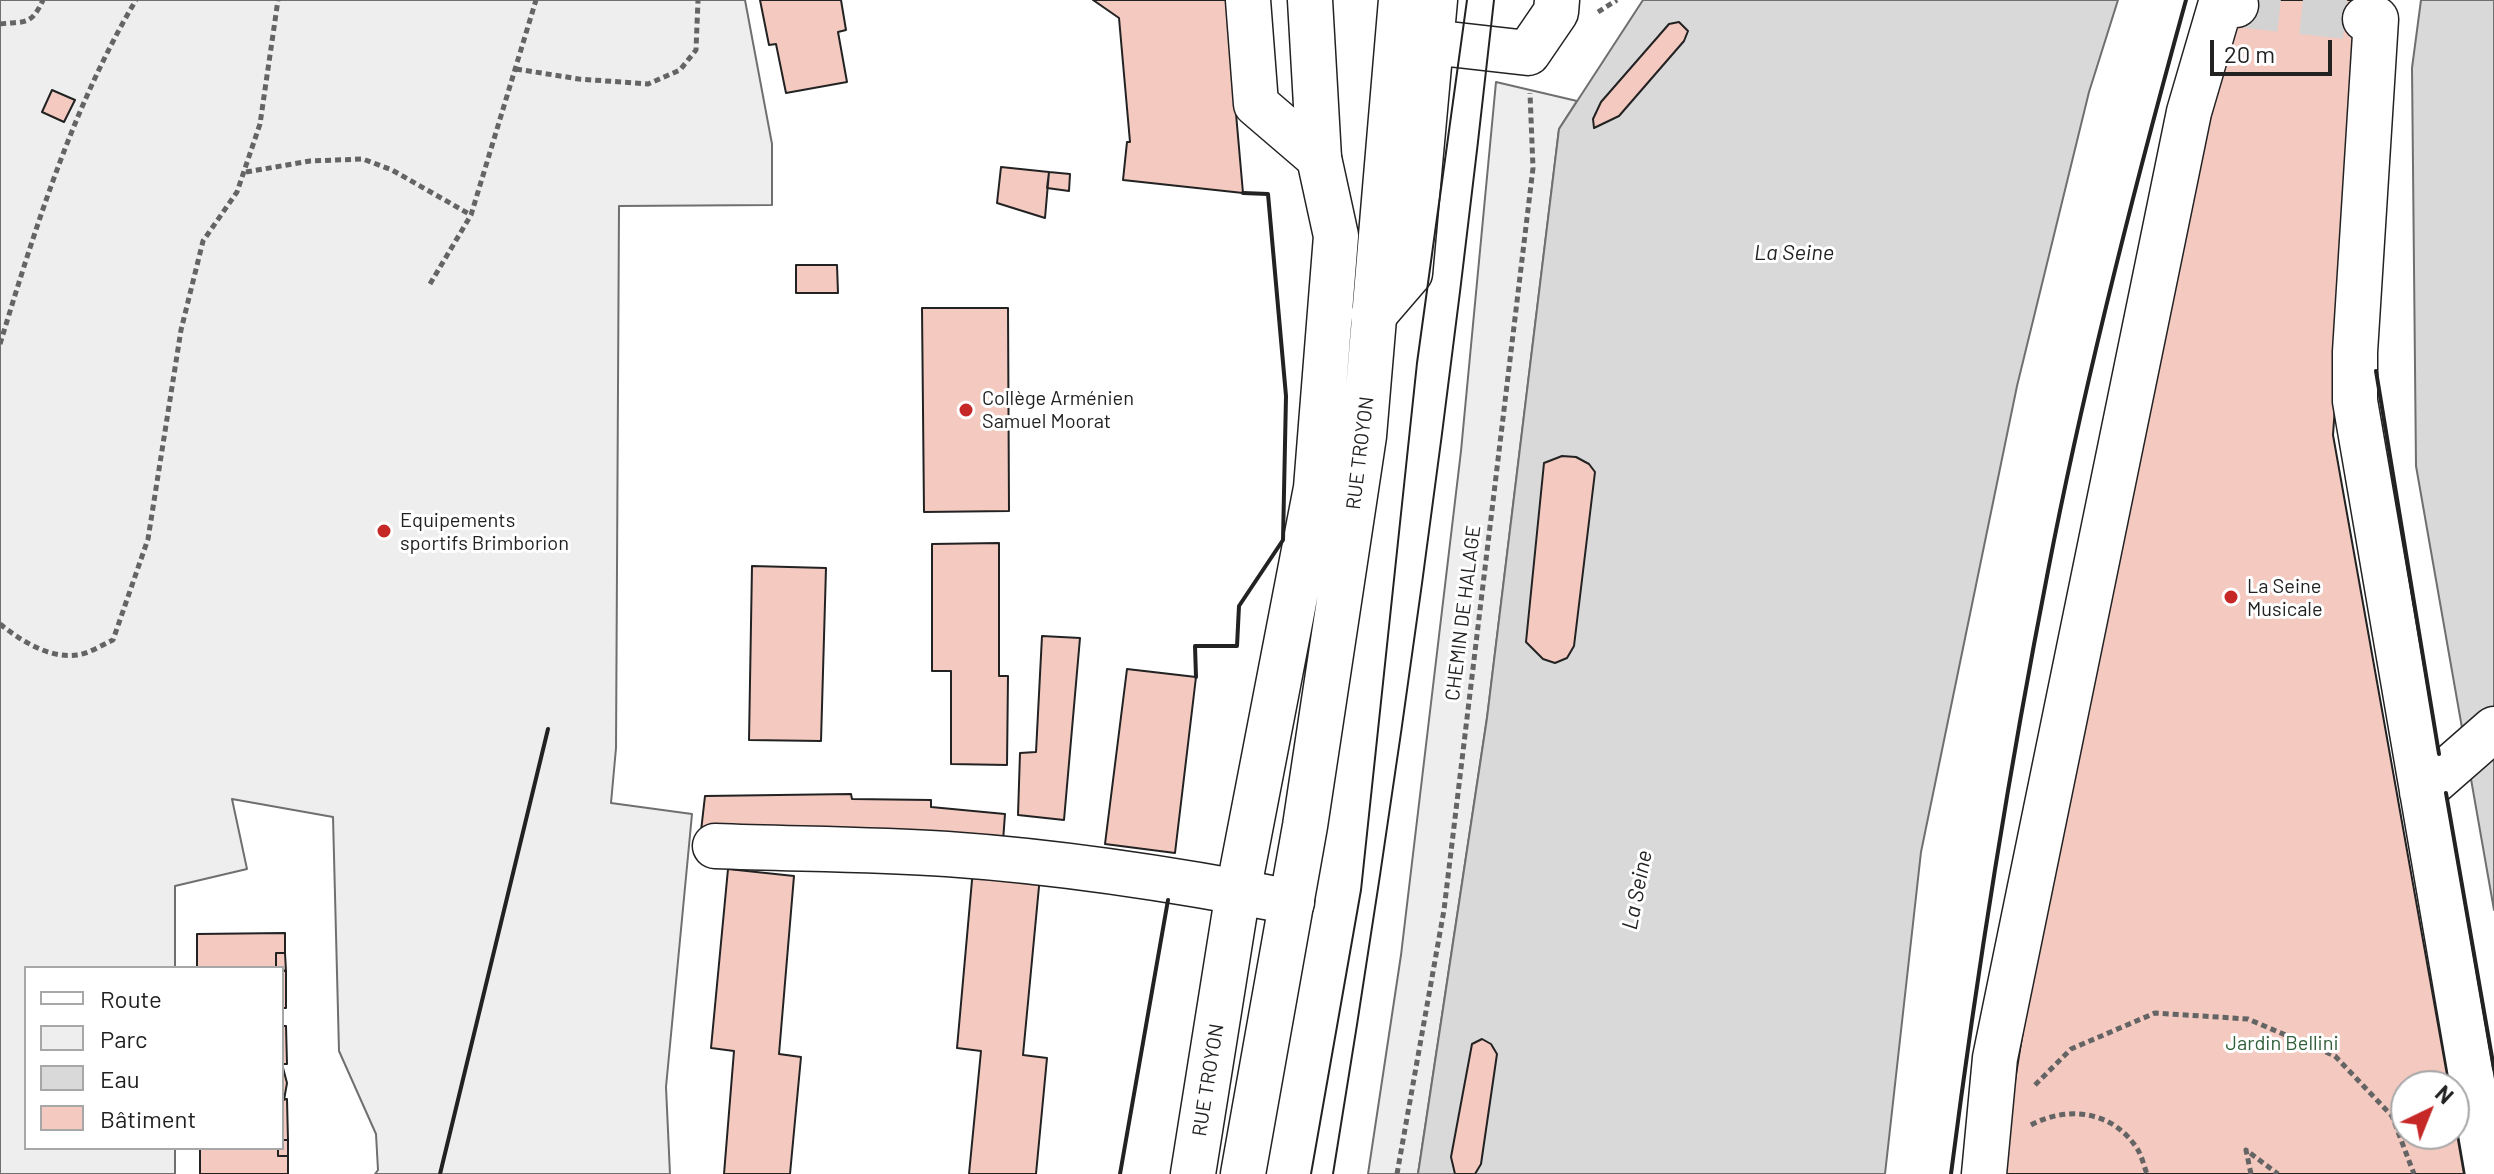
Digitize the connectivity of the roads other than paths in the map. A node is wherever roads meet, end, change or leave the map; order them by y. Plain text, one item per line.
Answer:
1 (1248, 0) edge
2 (1310, 0) edge
3 (1387, 0) edge
4 (1401, 0) edge
5 (1557, 0) edge
6 (2236, 5) dead end
7 (2365, 19) dead end
8 (1433, 21) edge
9 (1393, 88) junction
10 (1319, 158) junction
11 (1373, 316) junction
12 (2494, 729) edge
13 (2422, 792) junction
14 (715, 846) dead end
15 (1238, 892) junction
16 (1292, 902) junction
17 (1193, 1174) edge
18 (1243, 1174) edge
19 (1984, 1174) edge
20 (2488, 1174) edge

1 - 10 main road
2 - 10 main road, RUE TROYON
3 - 9 main road
4 - 9 main road, RUE TROYON
5 - 8 main road
6 - 19 main road
7 - 13 main road
8 - 11 main road
9 - 11 main road, RUE TROYON
10 - 15 main road, RUE TROYON
11 - 16 main road, RUE TROYON
12 - 13 main road
13 - 20 main road
14 - 15 main road
15 - 16 main road
15 - 17 main road, RUE TROYON
16 - 18 main road, RUE TROYON

